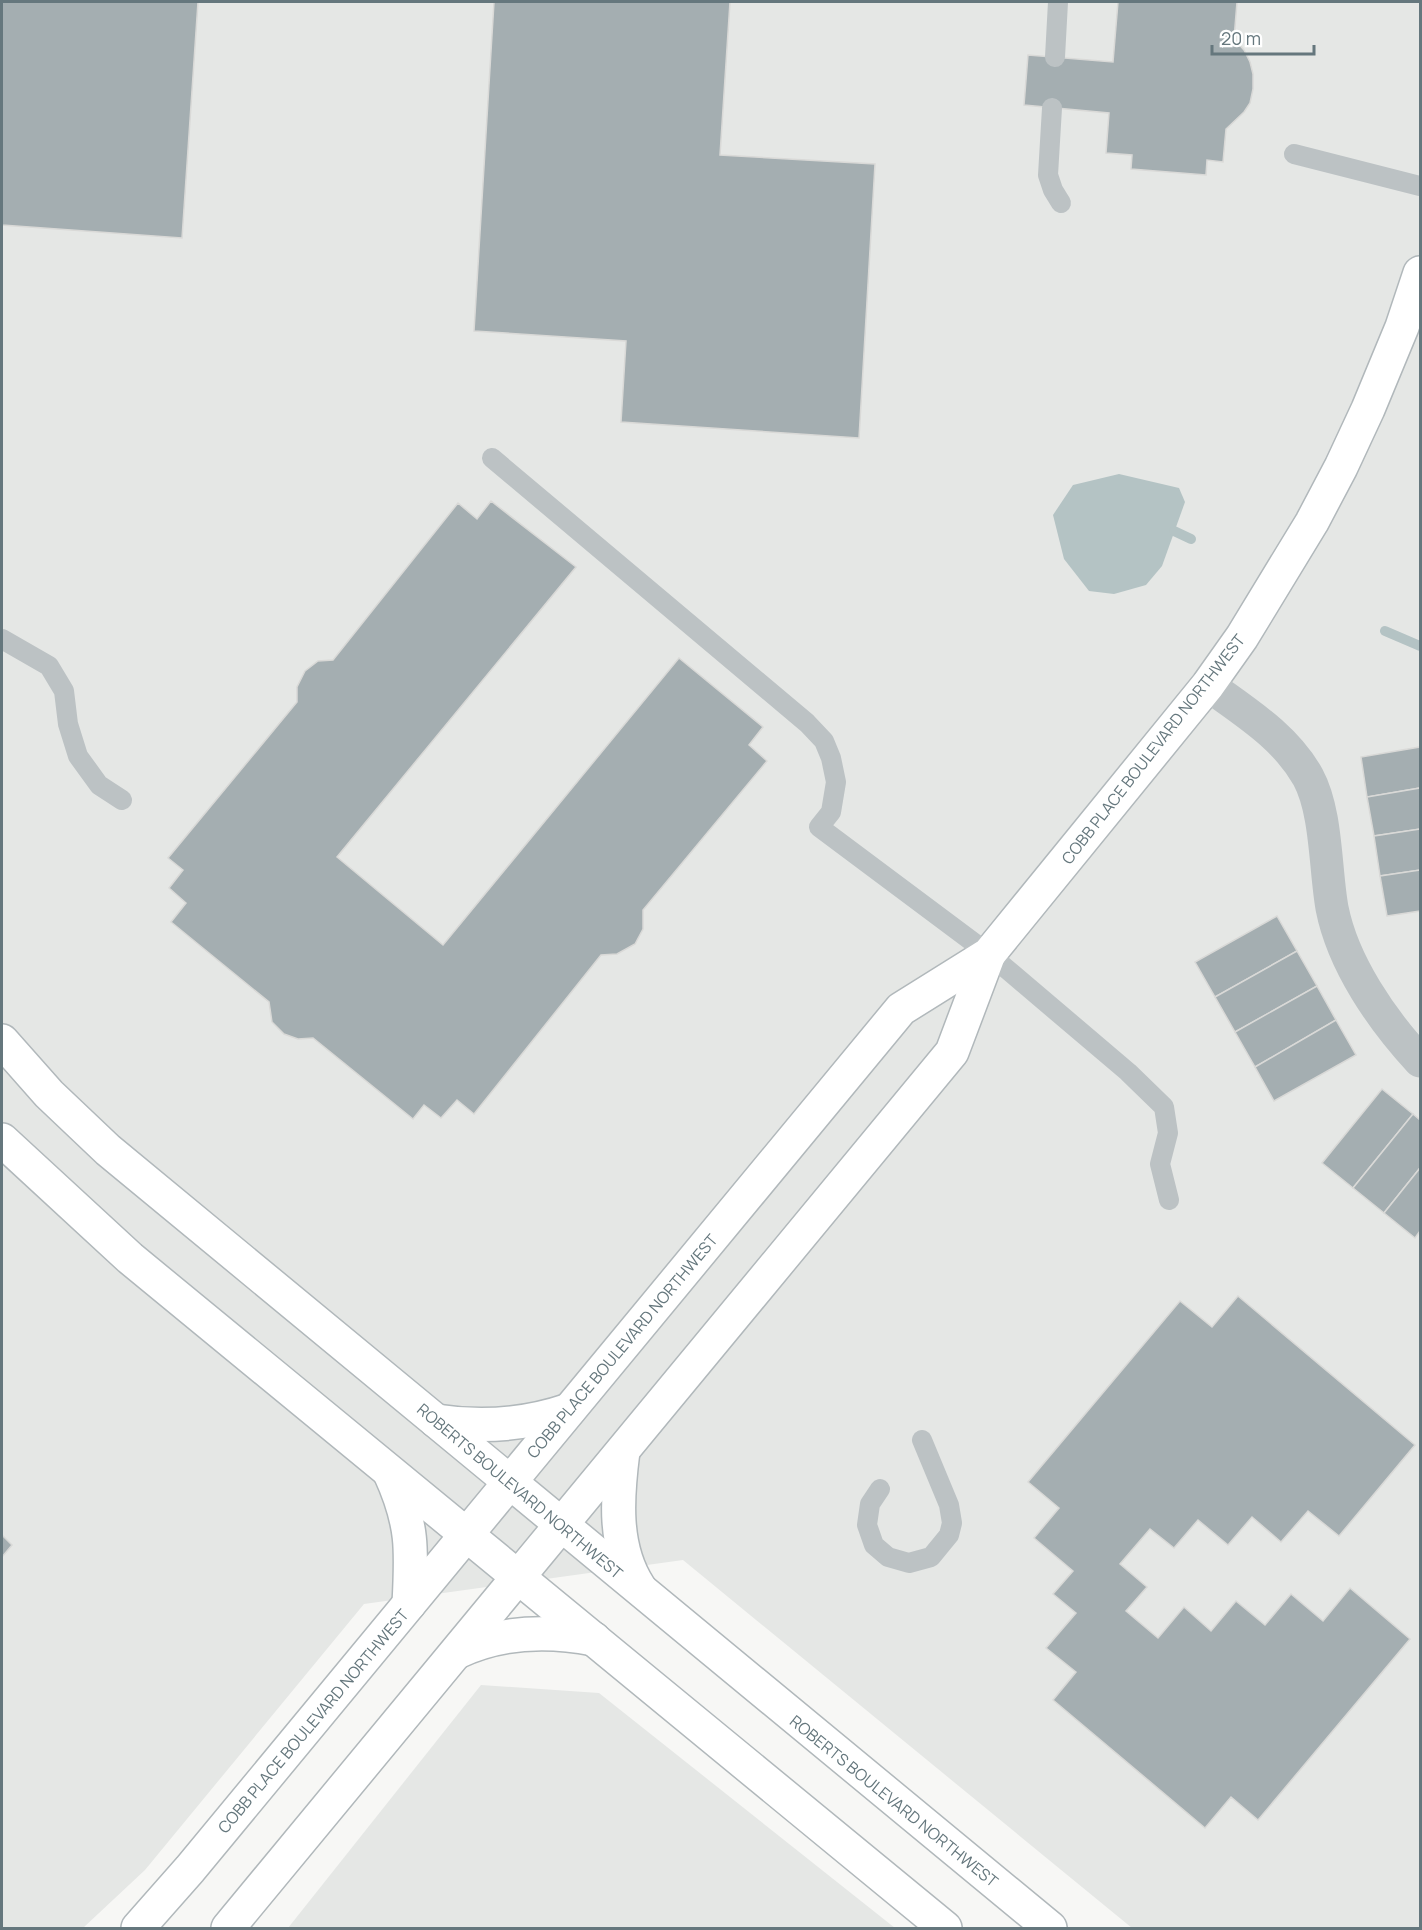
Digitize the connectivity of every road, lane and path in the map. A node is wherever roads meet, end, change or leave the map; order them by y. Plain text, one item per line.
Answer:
1 (1058, 2) edge
2 (1055, 57) dead end
3 (1052, 108) dead end
4 (1294, 154) dead end
5 (1420, 186) edge
6 (1061, 203) dead end
7 (1420, 273) edge
8 (1411, 331) edge
9 (492, 458) dead end
10 (2, 639) edge
11 (1208, 685) junction
12 (122, 800) dead end
13 (989, 954) junction
14 (2, 1041) edge
15 (1420, 1061) edge
16 (2, 1140) edge
17 (1169, 1200) dead end
18 (569, 1410) junction
19 (436, 1421) junction
20 (922, 1440) dead end
21 (622, 1451) junction
22 (388, 1469) junction
23 (509, 1482) junction
24 (880, 1489) dead end
25 (562, 1525) junction
26 (467, 1534) junction
27 (519, 1577) junction
28 (641, 1592) junction
29 (409, 1604) junction
30 (595, 1639) junction
31 (456, 1653) junction
32 (138, 1929) edge
33 (228, 1929) edge
34 (945, 1929) edge
35 (1050, 1929) edge

1 - 2 lane
3 - 6 lane
4 - 5 lane
7 - 8 street, COBB PLACE BOULEVARD NORTHWEST
8 - 11 street, COBB PLACE BOULEVARD NORTHWEST
9 - 13 lane
10 - 12 lane
11 - 13 street, COBB PLACE BOULEVARD NORTHWEST
11 - 15 street
13 - 17 lane
13 - 18 street, COBB PLACE BOULEVARD NORTHWEST
13 - 21 street, COBB PLACE BOULEVARD NORTHWEST
14 - 19 street, ROBERTS BOULEVARD NORTHWEST
16 - 22 street
18 - 19 street
18 - 23 street, COBB PLACE BOULEVARD NORTHWEST
19 - 23 street, ROBERTS BOULEVARD NORTHWEST
20 - 24 lane
21 - 25 street, COBB PLACE BOULEVARD NORTHWEST
21 - 28 street
22 - 26 street
22 - 29 street
23 - 25 street, ROBERTS BOULEVARD NORTHWEST
23 - 26 street, COBB PLACE BOULEVARD NORTHWEST
25 - 27 street, COBB PLACE BOULEVARD NORTHWEST
25 - 28 street, ROBERTS BOULEVARD NORTHWEST
26 - 27 street
26 - 29 street, COBB PLACE BOULEVARD NORTHWEST
27 - 30 street
27 - 31 street, COBB PLACE BOULEVARD NORTHWEST
28 - 35 street, ROBERTS BOULEVARD NORTHWEST
29 - 32 street, COBB PLACE BOULEVARD NORTHWEST
30 - 31 street
30 - 34 street
31 - 33 street, COBB PLACE BOULEVARD NORTHWEST

